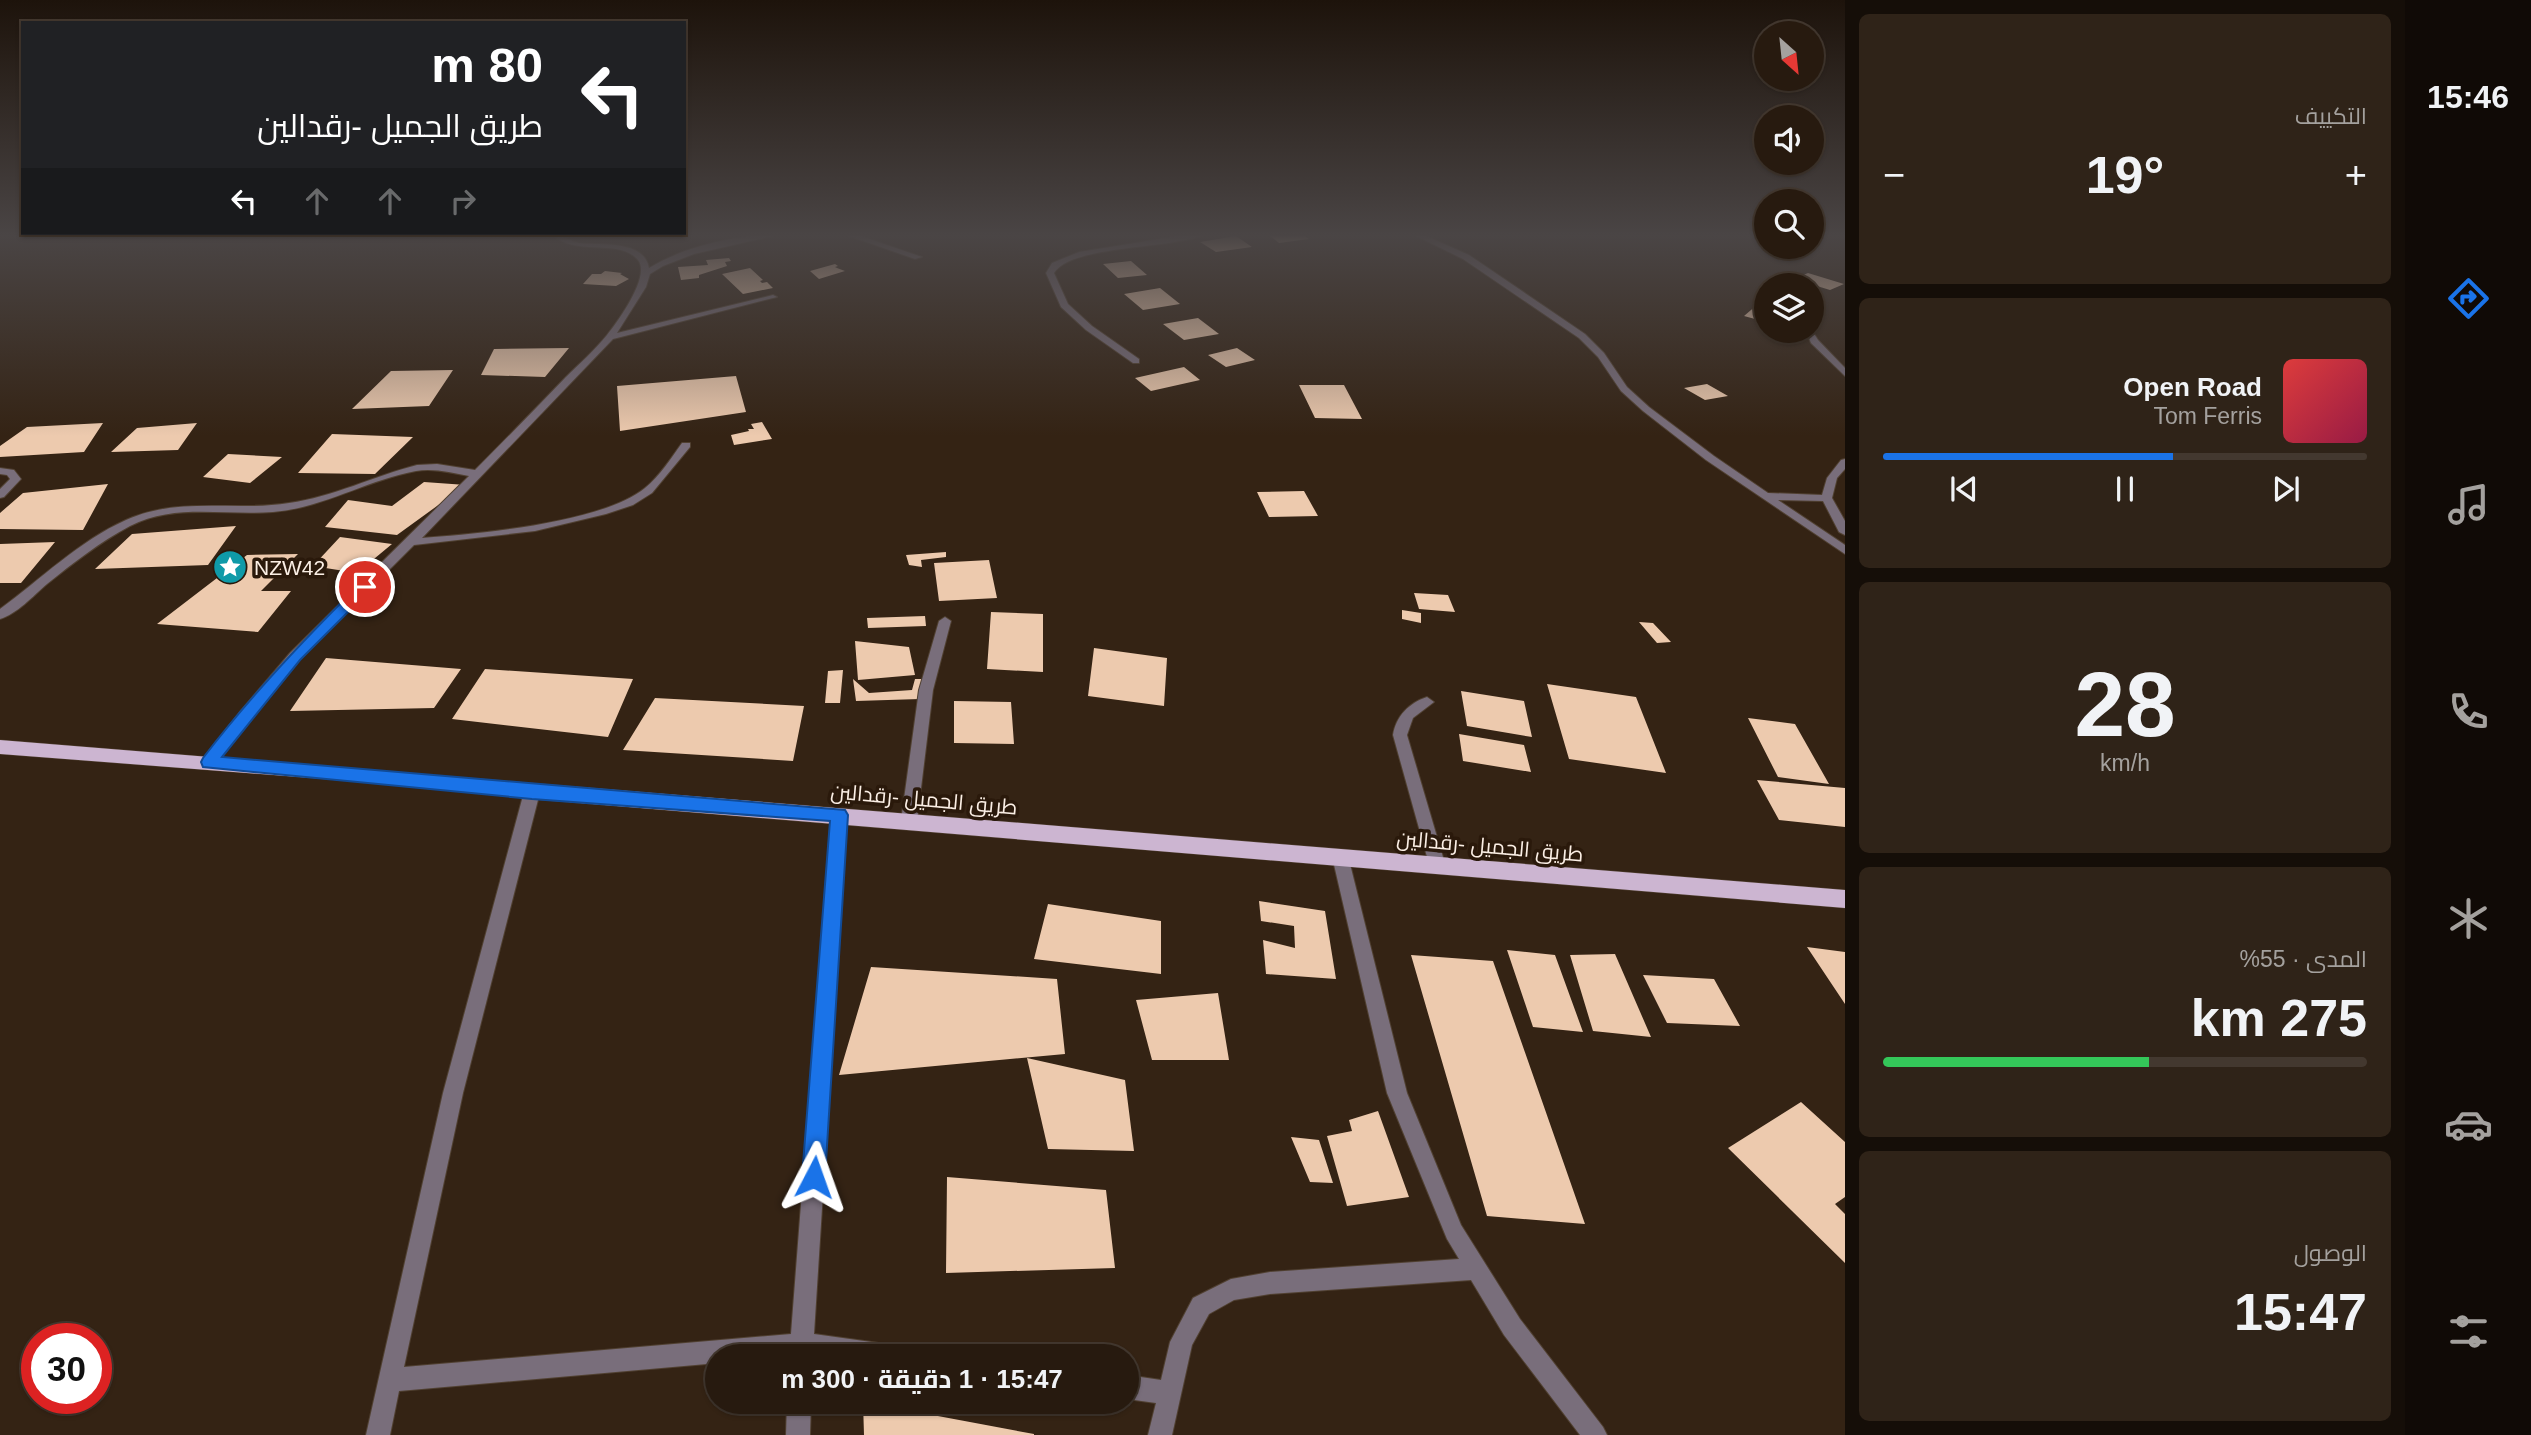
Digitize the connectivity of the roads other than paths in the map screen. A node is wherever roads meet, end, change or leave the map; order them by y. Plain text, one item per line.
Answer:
1 (632, 302) edge
2 (753, 302) edge
3 (1063, 302) edge
4 (1532, 302) edge
5 (610, 337) junction
6 (1816, 343) edge
7 (1136, 361) dead end
8 (1845, 373) edge
9 (686, 445) dead end
10 (1845, 462) edge
11 (0, 471) edge
12 (477, 474) junction
13 (0, 495) edge
14 (1767, 496) junction
15 (1827, 498) junction
16 (1845, 532) edge
17 (411, 542) junction
18 (1845, 550) edge
19 (0, 615) edge
20 (945, 621) dead end
21 (1427, 702) dead end
22 (0, 747) edge
23 (209, 762) junction
24 (532, 792) junction
25 (839, 815) junction
26 (909, 821) junction
27 (1340, 856) junction
28 (1437, 864) junction
29 (1845, 899) edge
30 (1477, 1269) junction
31 (802, 1344) edge
32 (705, 1357) edge
33 (389, 1380) junction
34 (1139, 1389) edge
35 (1170, 1393) junction
36 (799, 1414) edge
37 (378, 1435) edge
38 (798, 1435) edge
39 (1160, 1435) edge
40 (1595, 1435) edge

1 - 5 street
2 - 5 street
3 - 7 street
4 - 14 street
5 - 12 street
6 - 8 street
9 - 17 street
10 - 15 street
11 - 13 street
12 - 17 street
12 - 19 street
14 - 15 street
14 - 18 street
15 - 16 street
17 - 23 street
20 - 26 street
21 - 28 street
22 - 23 main road, طريق الجميل -رقدالين
23 - 24 main road, طريق الجميل -رقدالين
24 - 25 main road, طريق الجميل -رقدالين
24 - 33 street
25 - 26 main road, طريق الجميل -رقدالين
25 - 31 street
26 - 27 main road, طريق الجميل -رقدالين
27 - 28 main road, طريق الجميل -رقدالين
27 - 30 street
28 - 29 main road, طريق الجميل -رقدالين
30 - 35 street
30 - 40 street
32 - 33 street
33 - 37 street
34 - 35 street
35 - 39 street
36 - 38 street

